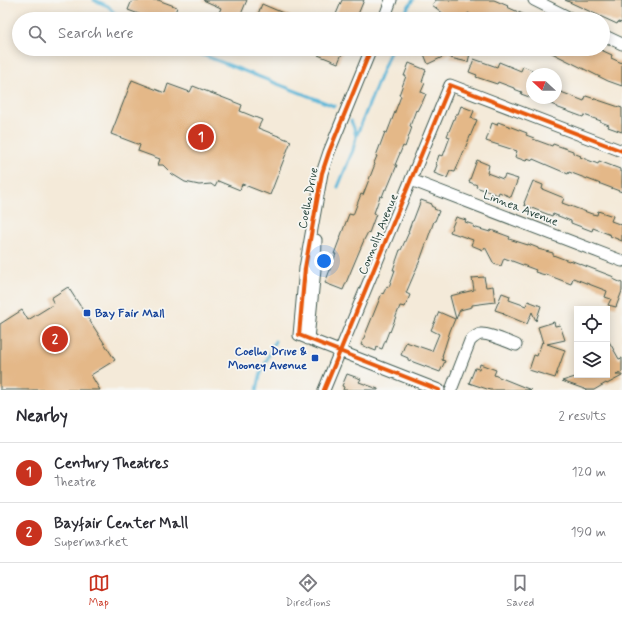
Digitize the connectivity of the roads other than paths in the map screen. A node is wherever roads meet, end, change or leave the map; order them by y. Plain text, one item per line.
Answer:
1 (534, 0) edge
2 (391, 2) edge
3 (387, 12) edge
4 (558, 12) edge
5 (610, 38) edge
6 (622, 44) edge
7 (368, 56) edge
8 (622, 151) edge
9 (411, 180) junction
10 (622, 261) edge
11 (516, 345) dead end
12 (340, 352) junction
13 (324, 390) edge
14 (438, 390) edge
15 (451, 390) edge

1 - 4 street
2 - 3 street
5 - 6 street
7 - 12 street, Coelho Drive
8 - 9 street, Connolly Avenue
9 - 10 street, Linnea Avenue
9 - 12 street, Connolly Avenue
11 - 15 street
12 - 13 street, Connolly Avenue
12 - 14 street

